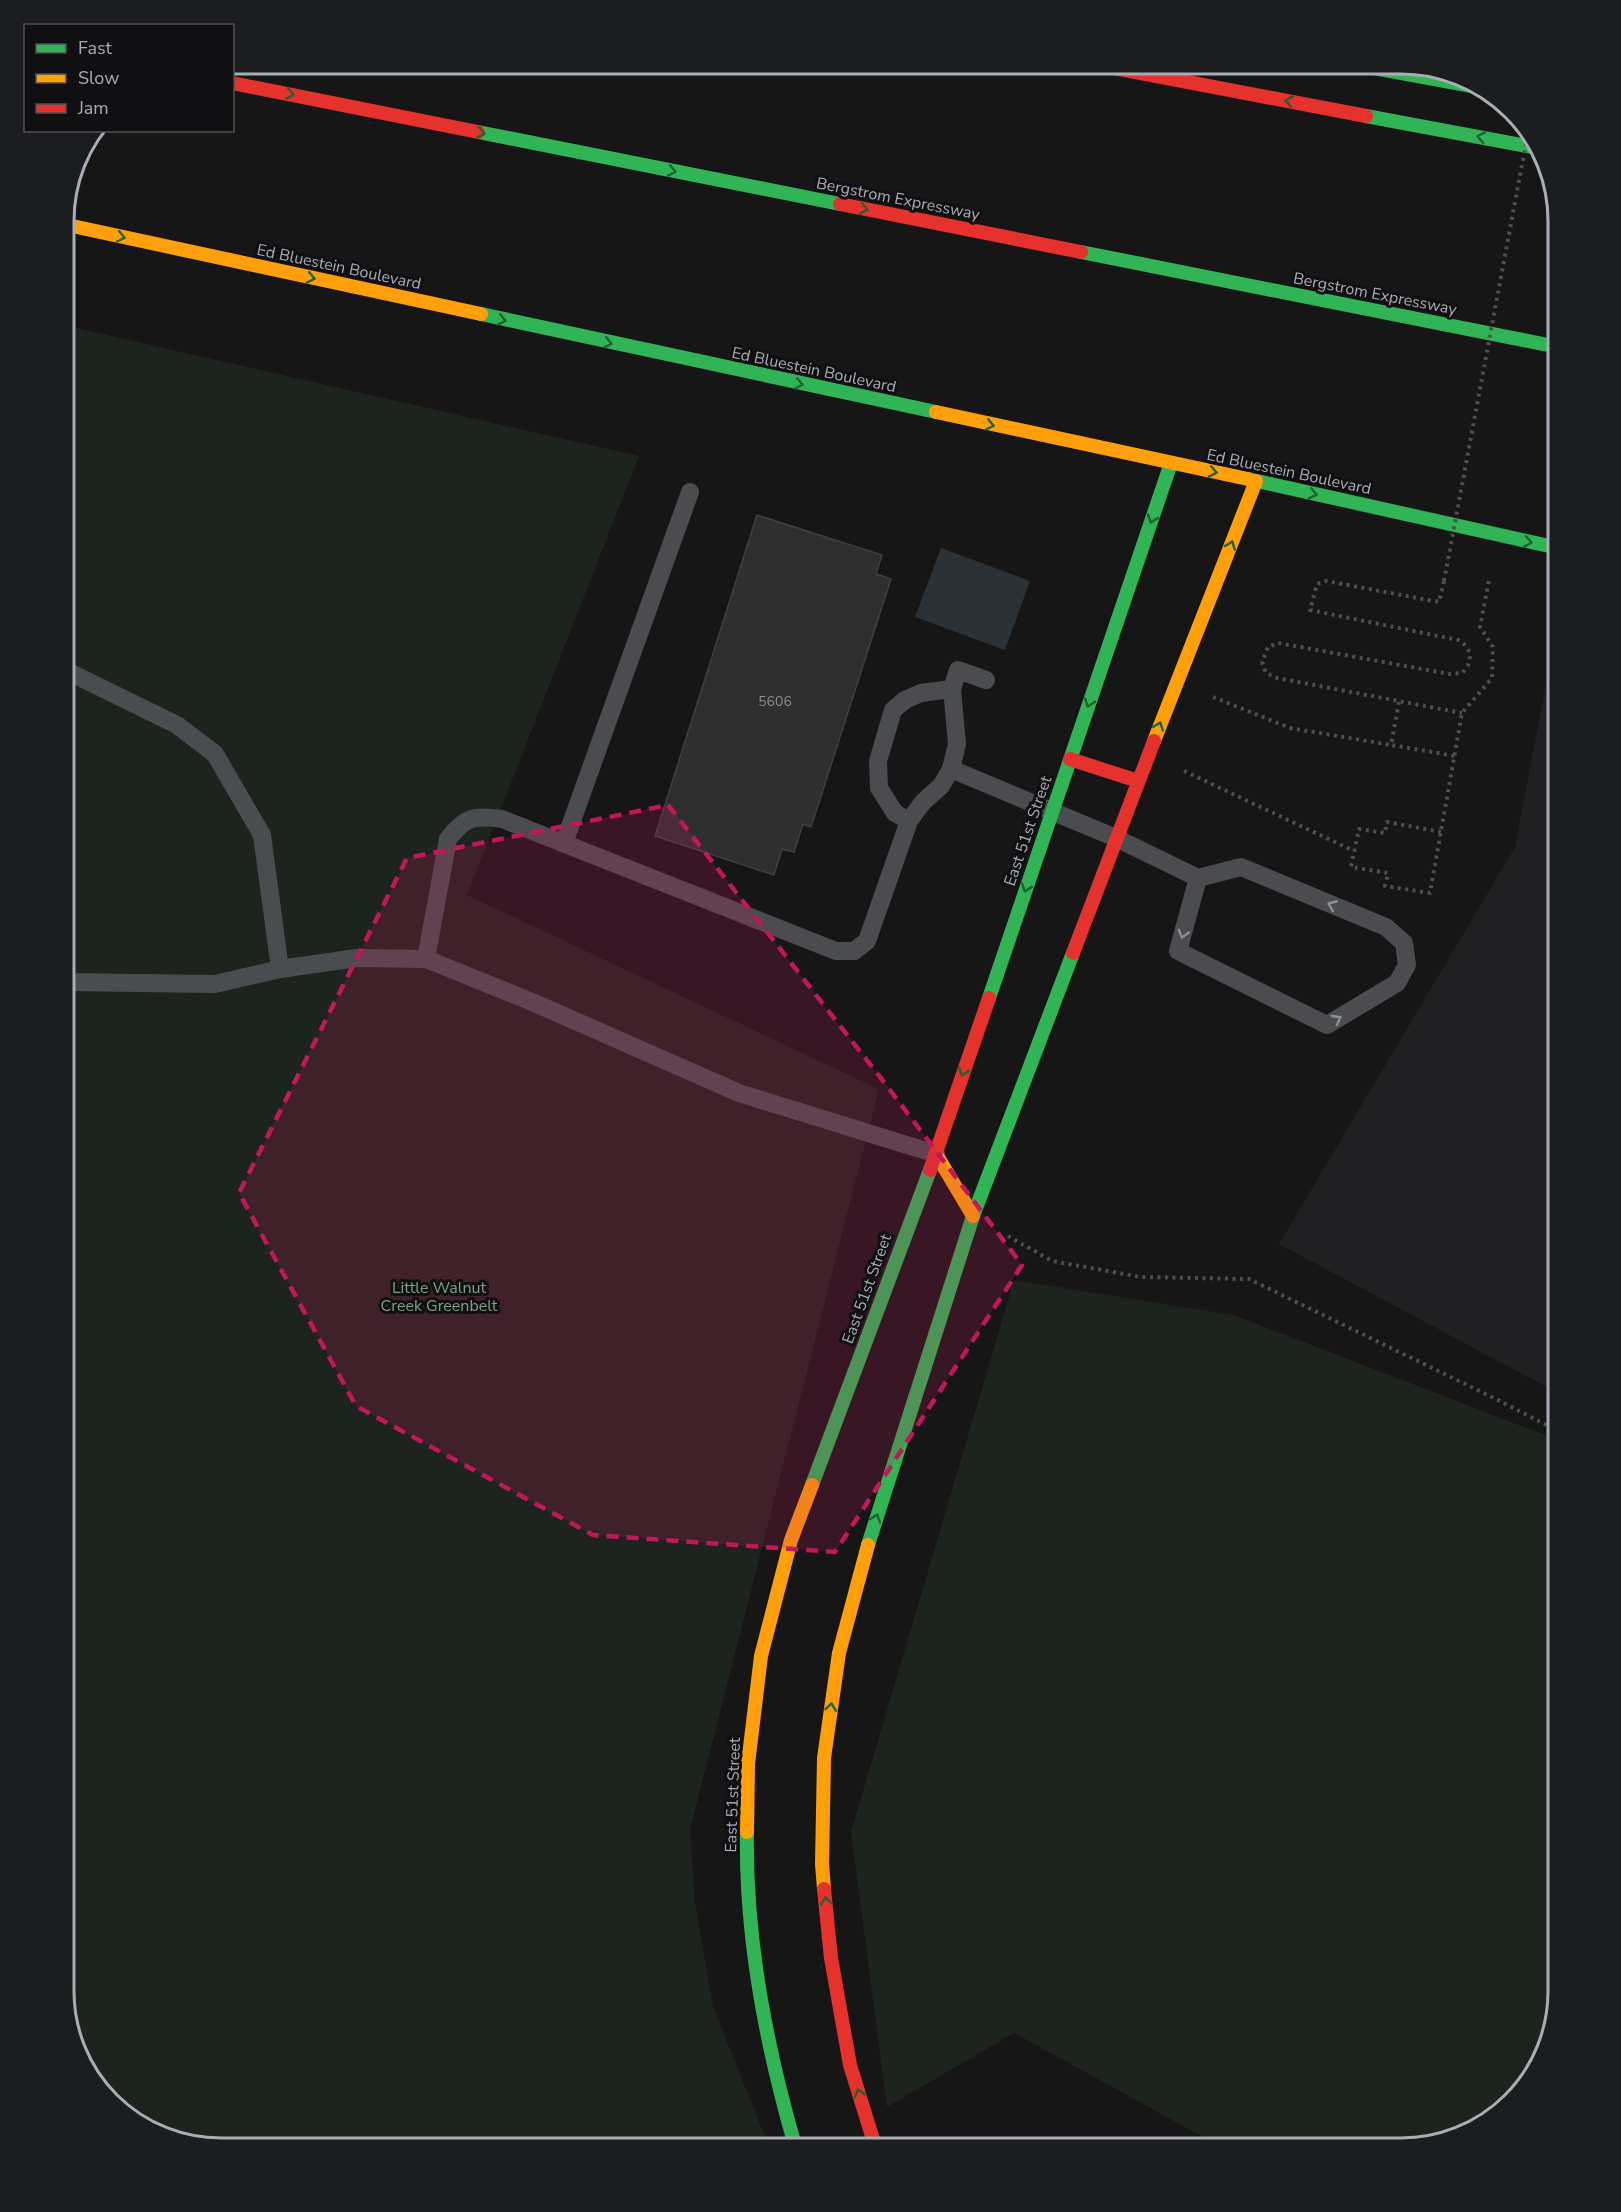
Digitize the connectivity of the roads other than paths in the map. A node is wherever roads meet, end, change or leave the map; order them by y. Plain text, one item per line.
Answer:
1 (1146, 74) edge
2 (1407, 74) edge
3 (1448, 82) edge
4 (234, 83) edge
5 (1527, 146) edge
6 (74, 226) edge
7 (1548, 346) edge
8 (1171, 463) junction
9 (1256, 481) junction
10 (690, 492) dead end
11 (1548, 546) edge
12 (74, 674) edge
13 (986, 680) dead end
14 (952, 689) junction
15 (1070, 759) junction
16 (951, 769) junction
17 (1138, 780) junction
18 (1052, 812) junction
19 (909, 820) junction
20 (1116, 838) junction
21 (564, 843) junction
22 (1198, 878) junction
23 (426, 959) junction
24 (280, 969) junction
25 (74, 982) edge
26 (936, 1154) junction
27 (973, 1215) junction
28 (793, 2138) edge
29 (873, 2138) edge

5 -> 1 main road
2 - 3 main road
4 -> 7 main road, Bergstrom Expressway
6 -> 8 main road, Ed Bluestein Boulevard
8 -> 9 main road, Ed Bluestein Boulevard
8 -> 15 main road, East 51st Street
9 -> 11 main road, Ed Bluestein Boulevard
17 -> 9 main road
10 - 21 lane
12 - 24 lane
13 - 14 lane
14 - 16 lane
14 - 19 lane
15 - 17 main road
15 - 18 main road, East 51st Street
16 - 18 lane
16 - 19 lane
17 - 20 main road
18 - 20 lane
18 -> 26 main road, East 51st Street
19 - 21 lane
20 - 22 lane
20 - 27 main road
21 - 23 lane
22 -> 22 lane
23 - 24 lane
23 - 26 lane
24 - 25 lane
26 - 27 main road
26 - 28 main road, East 51st Street
29 -> 27 main road

